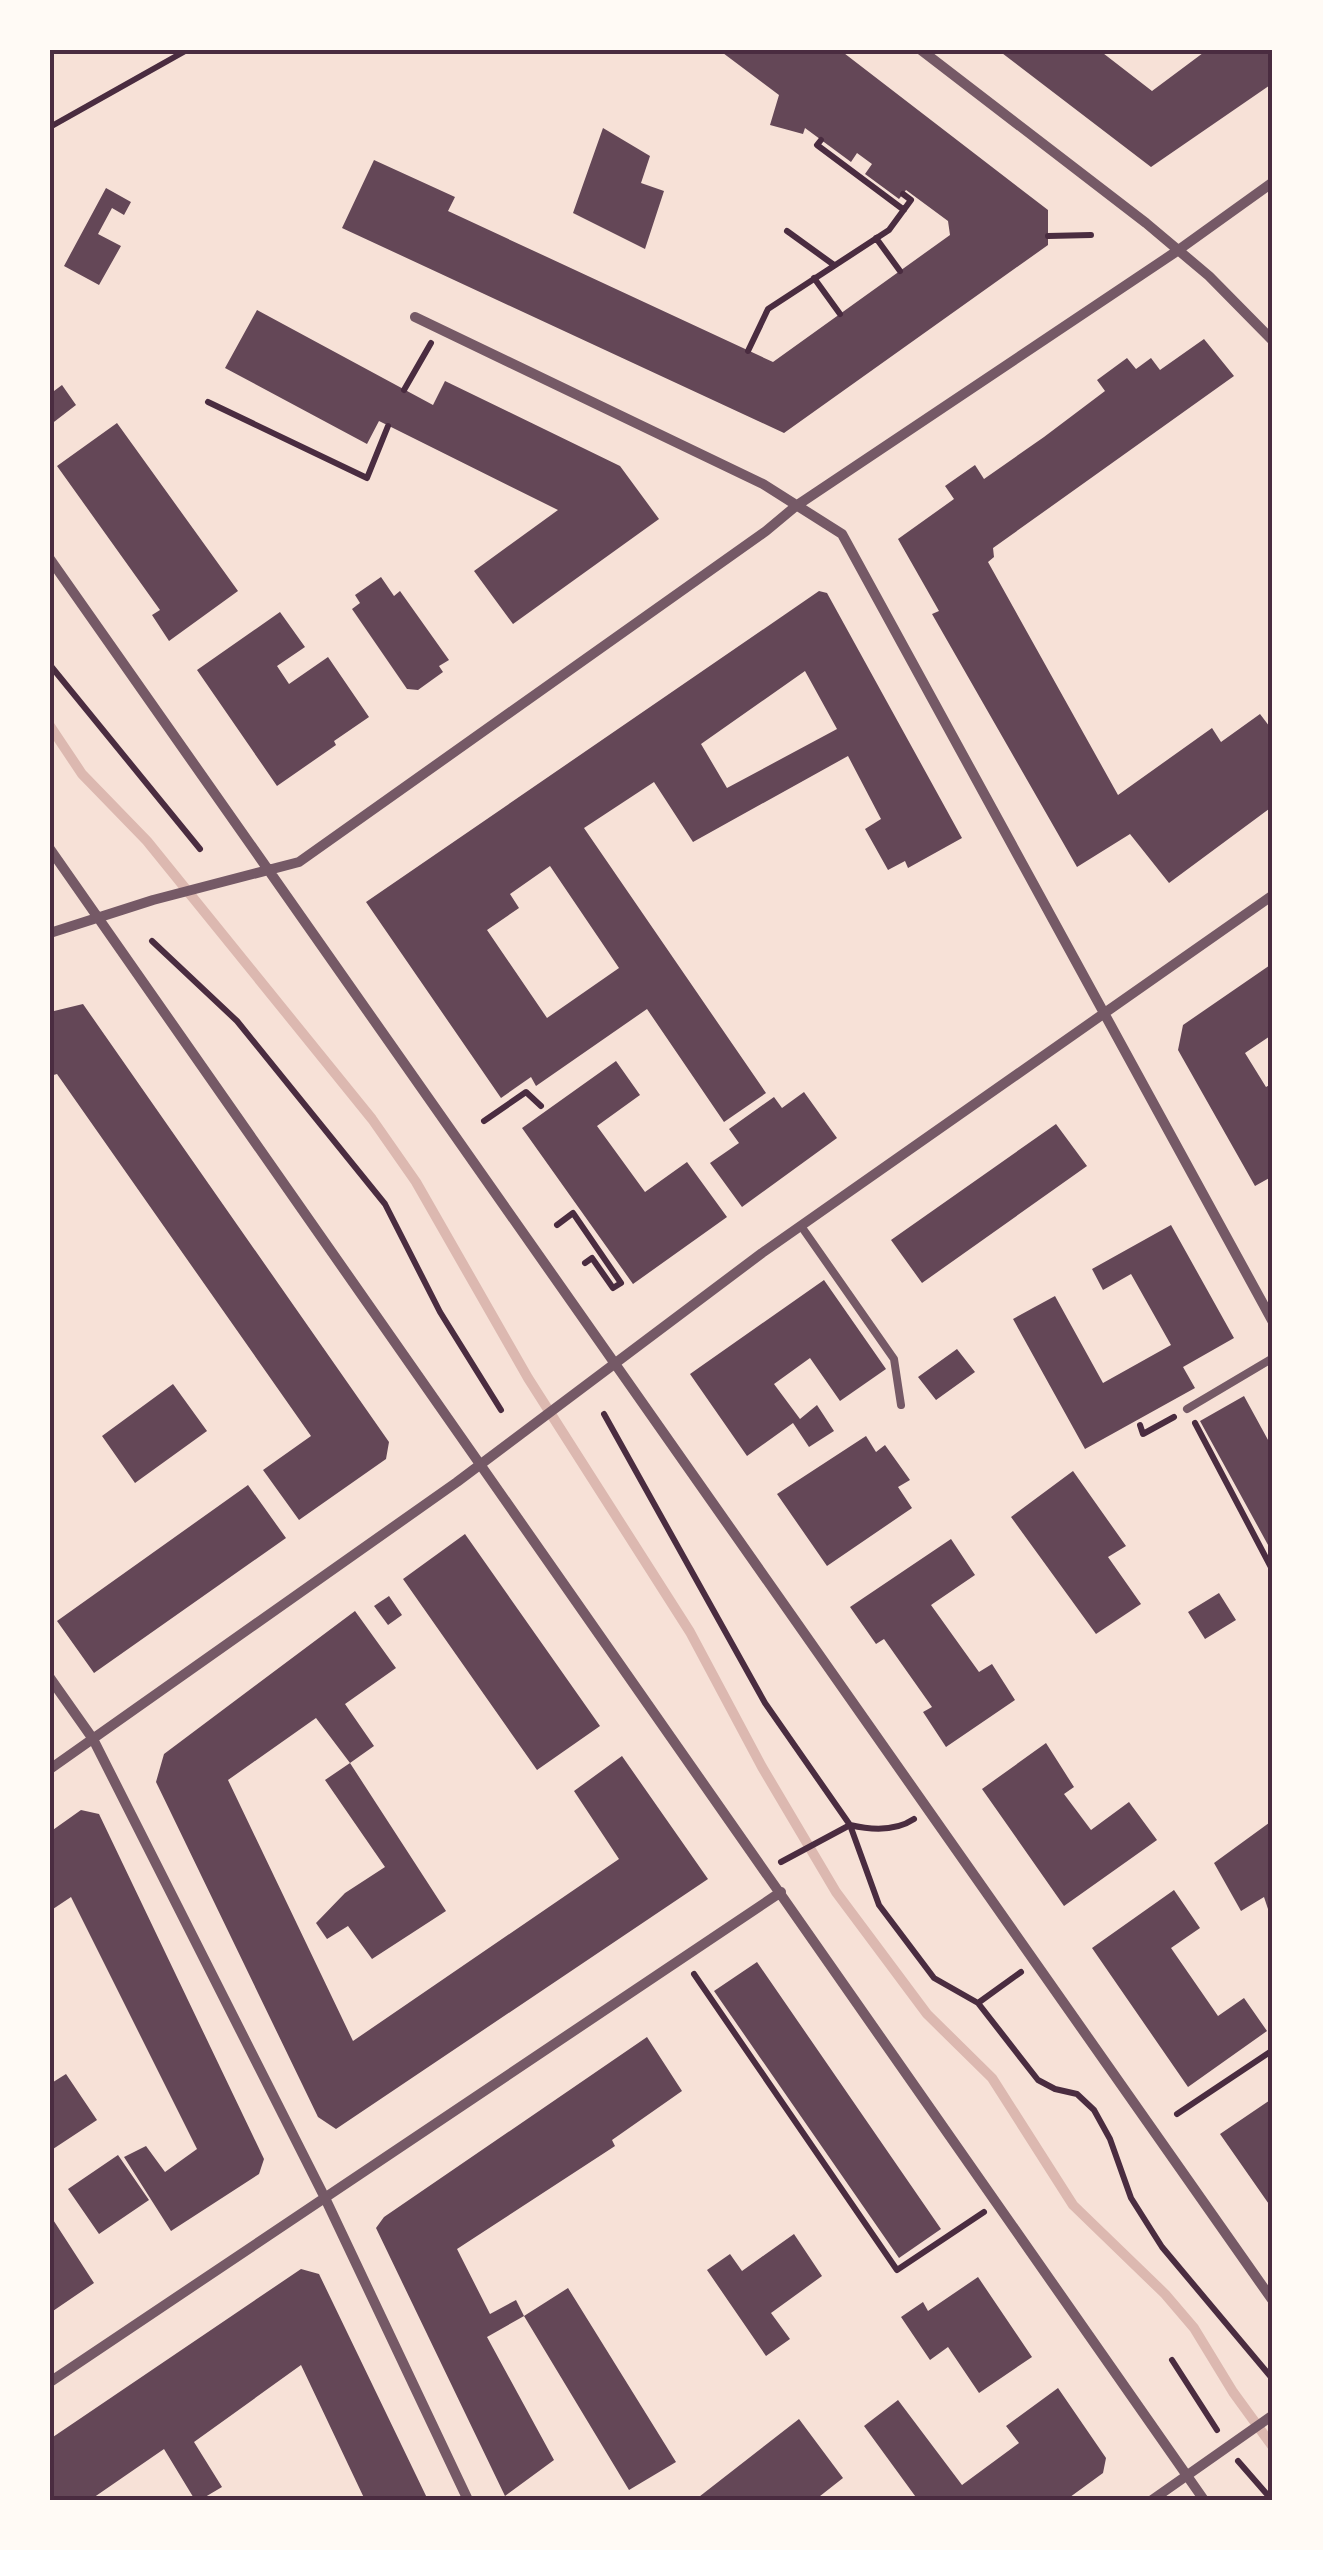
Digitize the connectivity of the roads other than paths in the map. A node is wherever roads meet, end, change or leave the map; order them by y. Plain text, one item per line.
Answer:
1 (921, 50) edge
2 (1273, 182) edge
3 (1177, 250) junction
4 (415, 317) dead end
5 (1273, 340) edge
6 (796, 506) junction
7 (50, 559) edge
8 (50, 849) edge
9 (269, 870) junction
10 (1273, 895) edge
11 (98, 918) junction
12 (50, 934) edge
13 (1104, 1014) junction
14 (801, 1226) junction
15 (1273, 1322) edge
16 (1273, 1358) edge
17 (615, 1363) junction
18 (901, 1405) dead end
19 (1188, 1409) road end
20 (479, 1464) junction
21 (50, 1678) edge
22 (93, 1738) junction
23 (50, 1770) edge
24 (781, 1892) junction
25 (325, 2198) junction
26 (1273, 2301) edge
27 (50, 2382) edge
28 (1273, 2415) edge
29 (1186, 2474) junction
30 (468, 2500) edge
31 (1152, 2500) edge
32 (1204, 2500) edge

1 - 3 street
2 - 3 street
3 - 5 street
3 - 6 street
4 - 6 street
6 - 9 street
6 - 13 street
7 - 9 street
8 - 11 street
9 - 11 street
9 - 17 street
10 - 13 street
11 - 12 street
11 - 20 street
13 - 14 street
13 - 15 street
14 - 17 street
14 - 18 lane
16 - 19 lane
17 - 20 street
17 - 26 street
20 - 22 street
20 - 24 street
21 - 22 street
22 - 23 street
22 - 25 street
24 - 25 street
24 - 29 street
25 - 27 street
25 - 30 street
28 - 29 street
29 - 31 street
29 - 32 street

